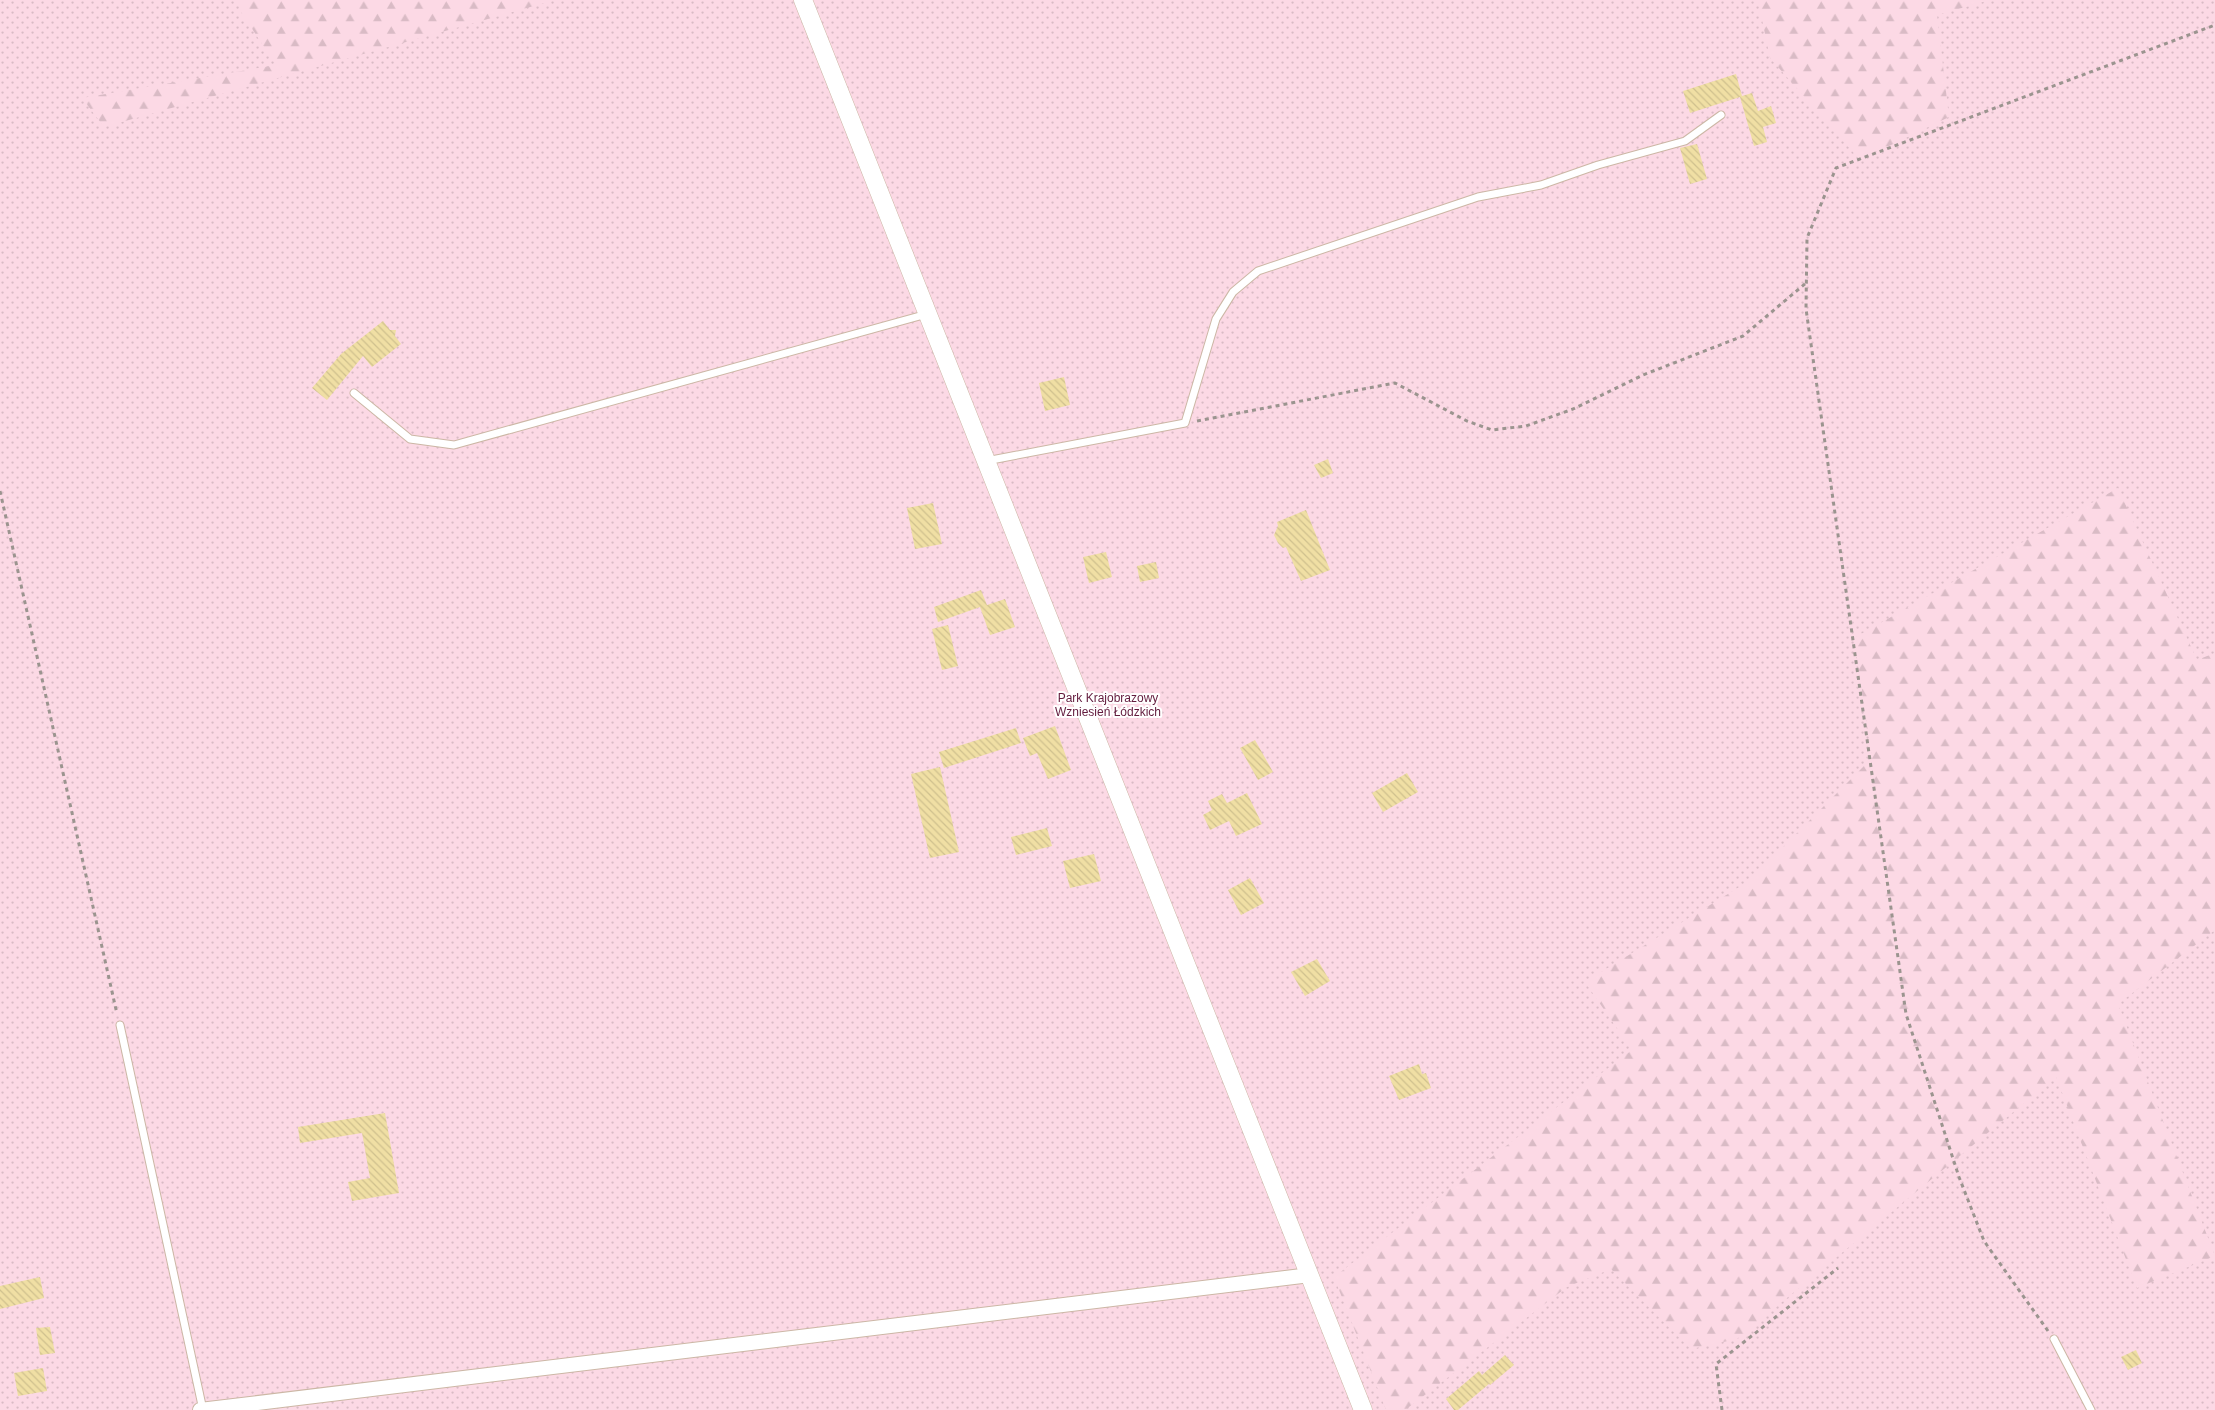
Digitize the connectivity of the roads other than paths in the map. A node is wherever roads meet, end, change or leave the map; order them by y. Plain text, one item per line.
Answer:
1 (803, 0) edge
2 (1721, 115) dead end
3 (928, 314) junction
4 (354, 393) dead end
5 (986, 461) junction
6 (120, 1025) road end
7 (1310, 1275) junction
8 (2054, 1339) road end
9 (202, 1410) edge
10 (1363, 1410) edge
11 (2090, 1410) edge

1 - 3 street
2 - 5 lane
3 - 4 lane
3 - 5 street
5 - 7 street
6 - 9 lane
7 - 9 street
7 - 10 street
8 - 11 lane

